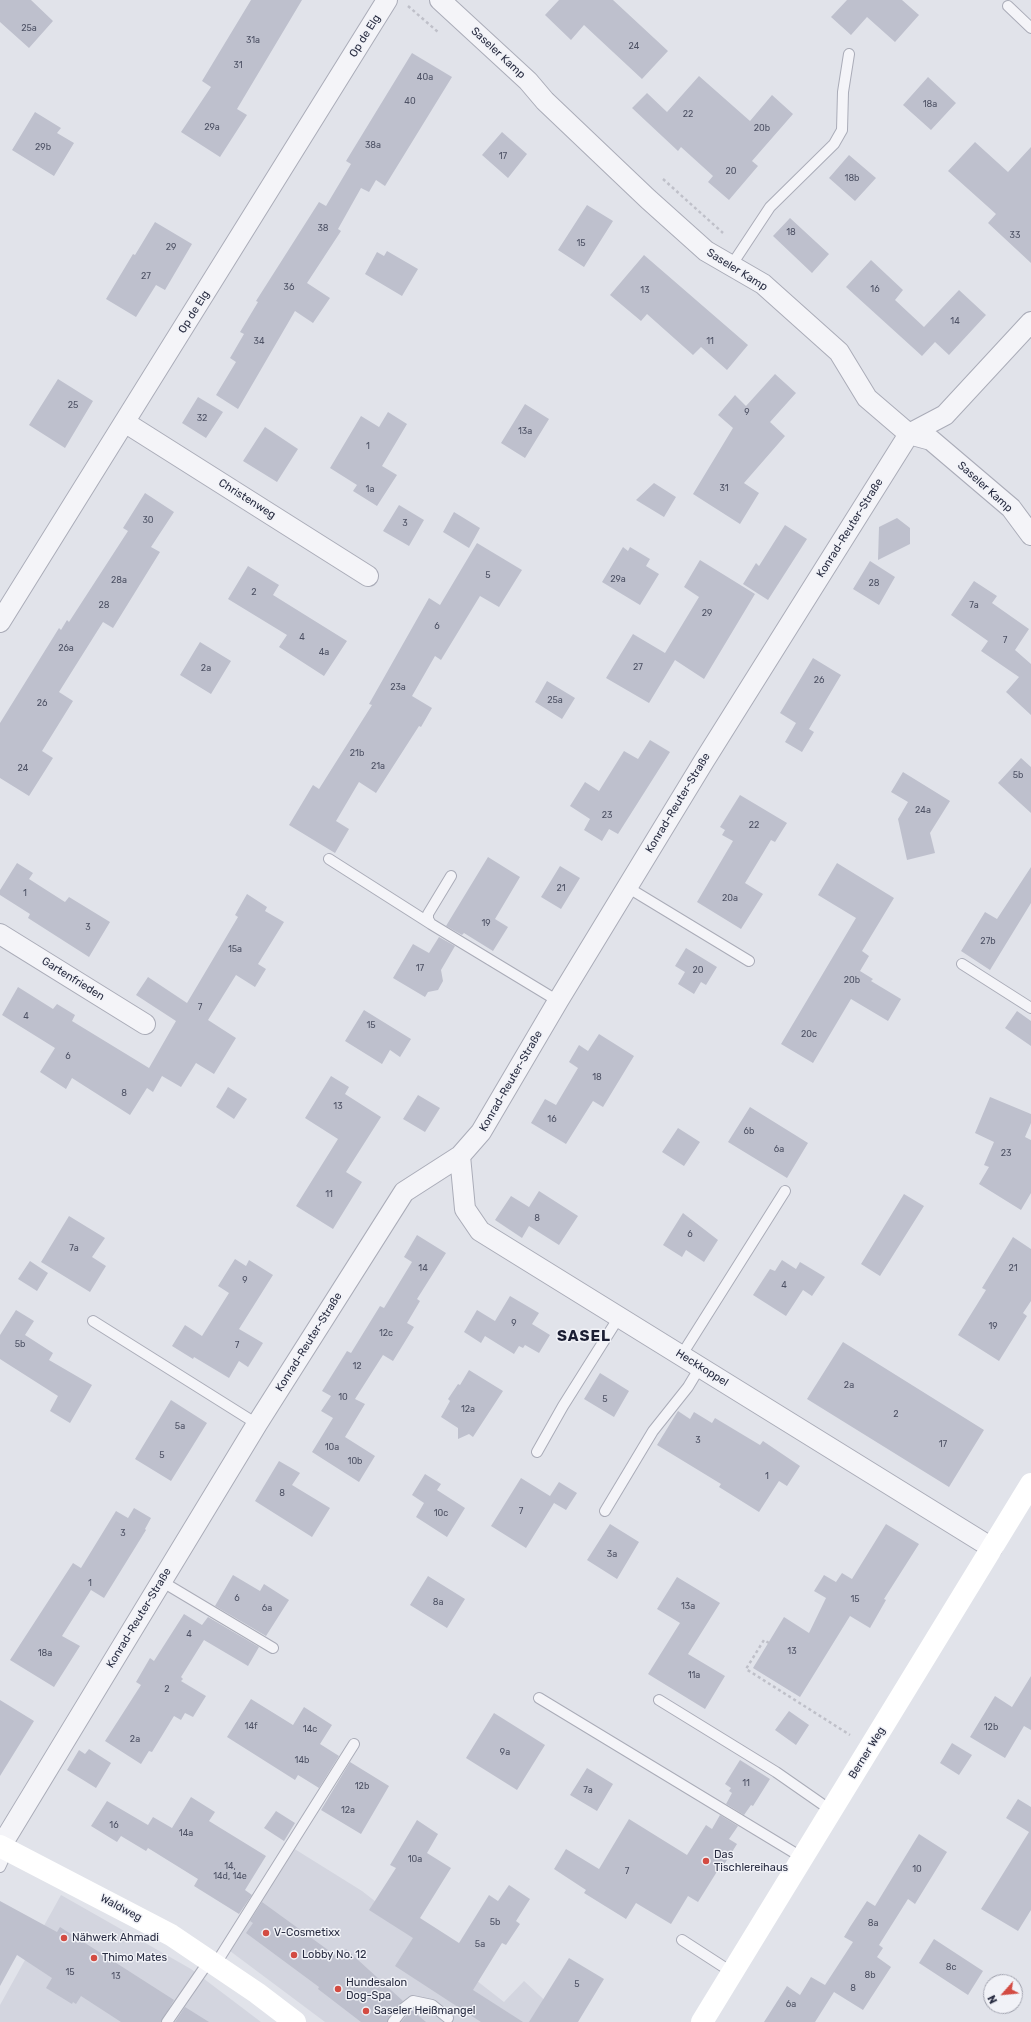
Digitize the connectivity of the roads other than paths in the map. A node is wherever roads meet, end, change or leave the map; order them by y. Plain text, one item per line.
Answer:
1 (387, 0) edge
2 (440, 0) edge
3 (1008, 6) dead end
4 (1031, 28) edge
5 (849, 54) dead end
6 (731, 266) junction
7 (1031, 322) edge
8 (126, 423) junction
9 (909, 434) junction
10 (1031, 535) edge
11 (368, 576) dead end
12 (0, 622) edge
13 (329, 859) dead end
14 (451, 876) dead end
15 (627, 887) junction
16 (431, 924) junction
17 (0, 934) edge
18 (750, 961) dead end
19 (962, 964) dead end
20 (558, 1001) junction
21 (1031, 1008) edge
22 (145, 1024) dead end
23 (460, 1156) junction
24 (785, 1191) dead end
25 (619, 1317) junction
26 (93, 1321) dead end
27 (682, 1356) junction
28 (700, 1367) junction
29 (257, 1424) junction
30 (537, 1452) dead end
31 (1031, 1484) edge
32 (605, 1511) dead end
33 (992, 1548) junction
34 (161, 1581) junction
35 (273, 1648) dead end
36 (539, 1698) dead end
37 (659, 1700) dead end
38 (354, 1744) dead end
39 (832, 1811) junction
40 (2, 1852) edge
41 (803, 1858) junction
42 (682, 1940) dead end
43 (212, 1963) junction
44 (733, 1973) junction
45 (448, 2018) dead end
46 (167, 2022) edge
47 (295, 2022) edge
48 (393, 2022) edge
49 (702, 2022) edge

1 - 8 street, Op de Elg
2 - 6 street, Saseler Kamp
3 - 4 lane
5 - 6 lane
6 - 9 street, Saseler Kamp
7 - 9 street
8 - 11 street, Christenweg
8 - 12 street, Op de Elg
9 - 10 street, Saseler Kamp
9 - 15 street, Konrad-Reuter-Straße
13 - 16 lane
14 - 16 lane
15 - 18 lane
15 - 20 street, Konrad-Reuter-Straße
16 - 20 lane
17 - 22 street, Gartenfrieden
19 - 21 lane
20 - 23 street, Konrad-Reuter-Straße
23 - 25 street, Heckkoppel
23 - 29 street, Konrad-Reuter-Straße
24 - 27 lane
25 - 27 street, Heckkoppel
25 - 30 lane
26 - 29 lane
27 - 28 street, Heckkoppel
28 - 32 lane
28 - 33 street, Heckkoppel
29 - 34 street, Konrad-Reuter-Straße
31 - 33 street, Berner Weg
33 - 39 street, Berner Weg
34 - 35 lane
34 - 40 street, Konrad-Reuter-Straße
36 - 41 lane
37 - 39 lane
38 - 43 lane
39 - 41 street, Berner Weg
40 - 43 street, Waldweg
41 - 44 street, Berner Weg
42 - 44 lane
43 - 46 lane
43 - 47 street, Waldweg
44 - 49 street, Berner Weg
45 - 48 lane

